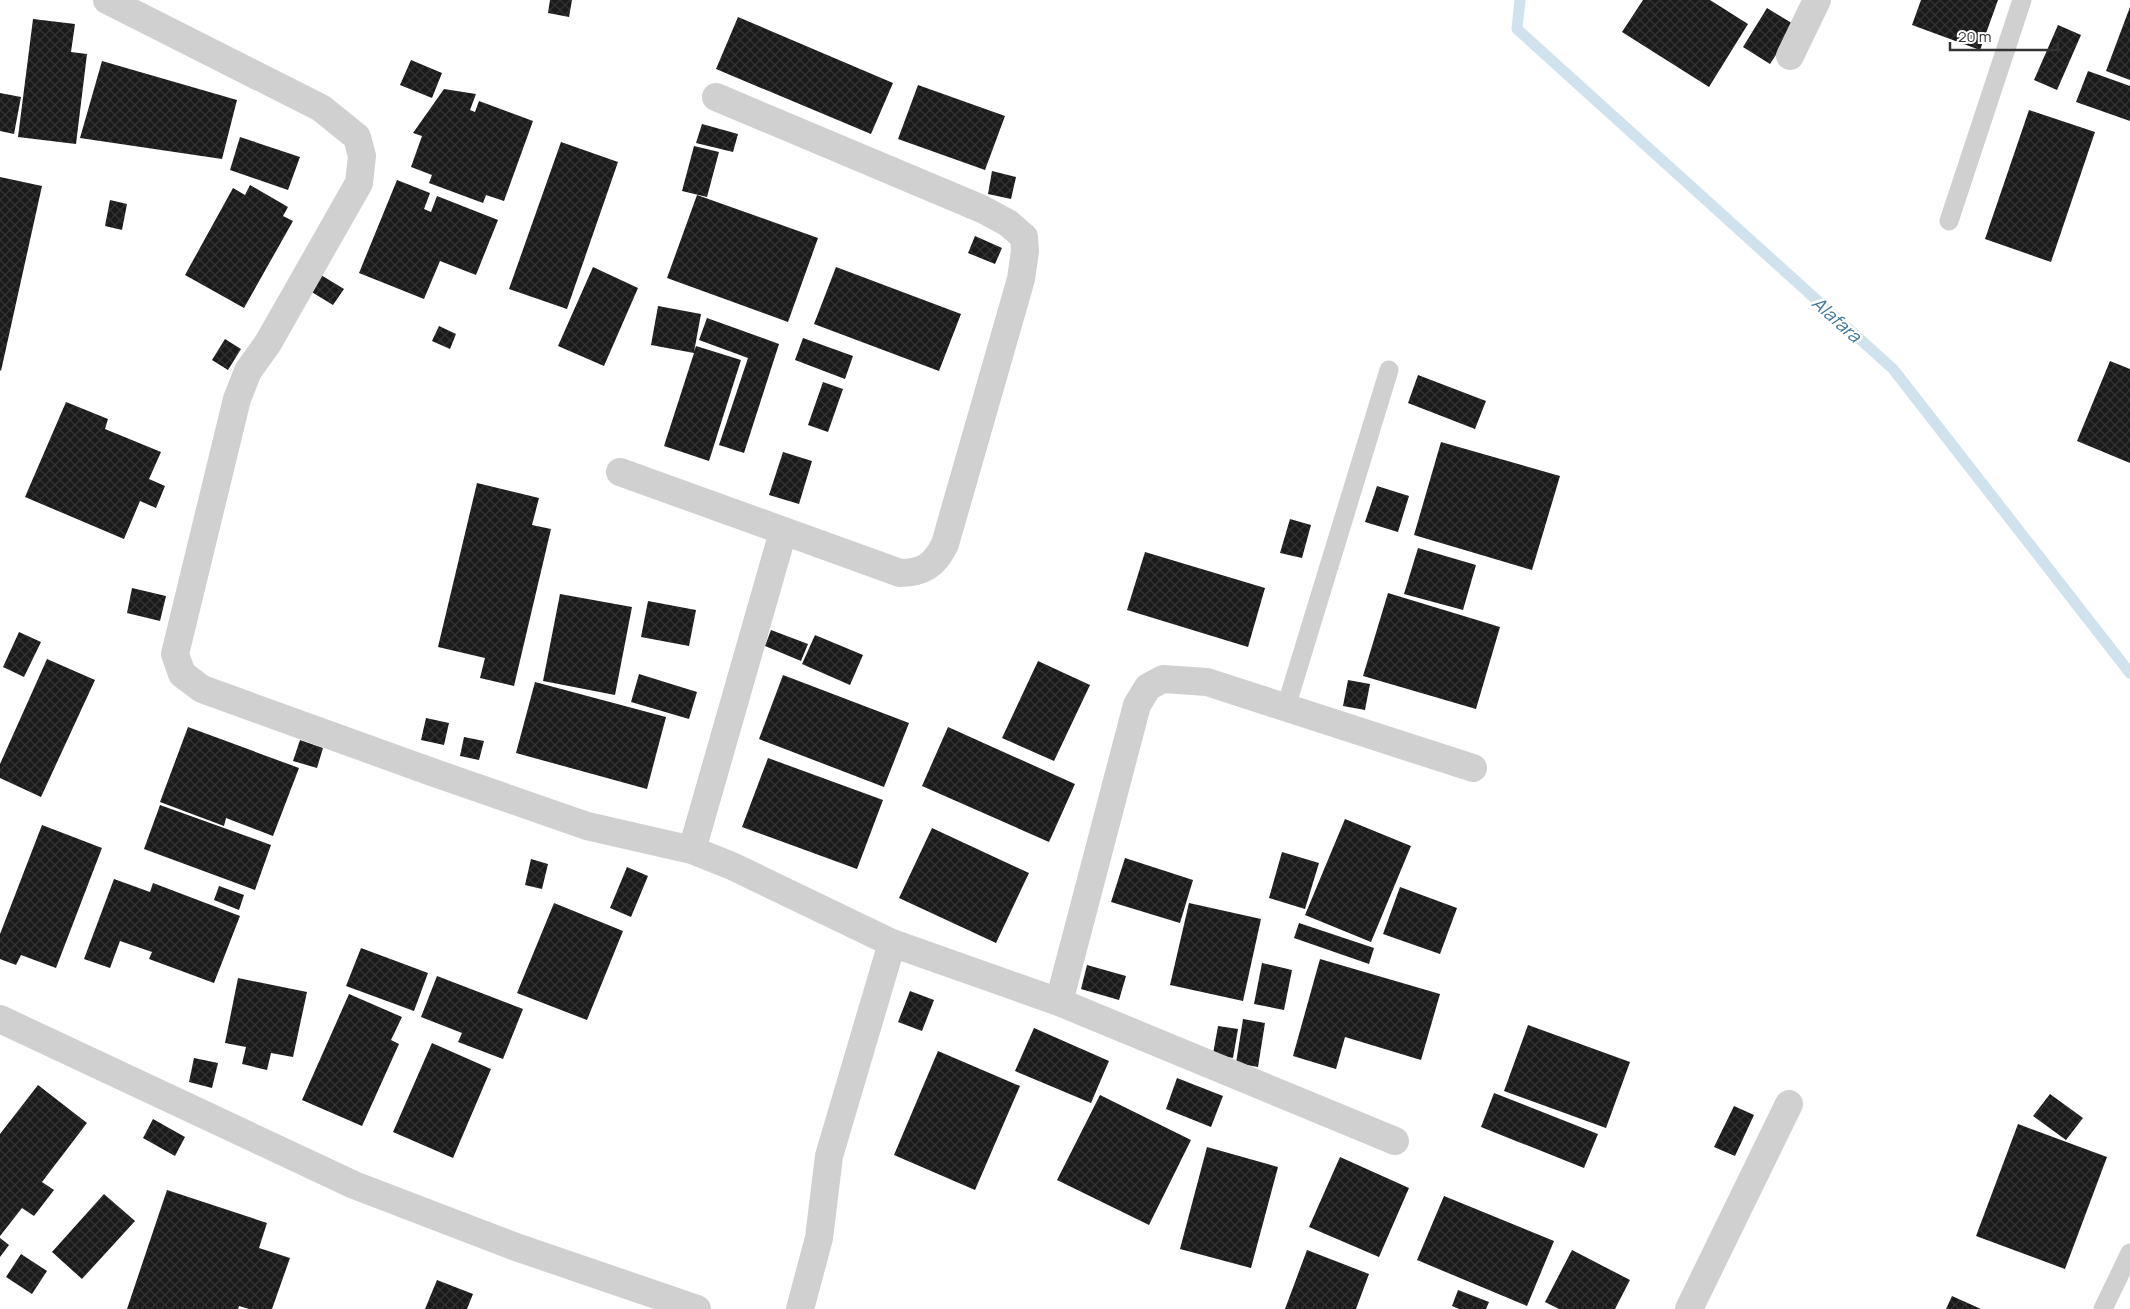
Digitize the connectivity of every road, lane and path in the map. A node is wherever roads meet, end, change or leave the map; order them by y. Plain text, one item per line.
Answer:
1 (108, 0) edge
2 (1817, 0) edge
3 (2022, 0) edge
4 (1790, 56) dead end
5 (716, 96) dead end
6 (1949, 221) dead end
7 (1390, 370) dead end
8 (620, 472) dead end
9 (783, 532) junction
10 (1286, 707) junction
11 (1473, 768) dead end
12 (692, 850) junction
13 (892, 943) junction
14 (1059, 1002) junction
15 (0, 1019) edge
16 (1789, 1104) dead end
17 (1395, 1141) dead end
18 (2130, 1253) edge
19 (697, 1309) edge
20 (800, 1309) edge
21 (1689, 1309) edge
22 (2102, 1309) edge

1 - 12 street
2 - 4 street
3 - 6 lane
5 - 9 street
7 - 10 lane
8 - 9 street
9 - 12 street
10 - 11 street
10 - 14 street
12 - 13 street
13 - 14 street
13 - 20 street
14 - 17 street
15 - 19 street
16 - 21 street
18 - 22 lane

